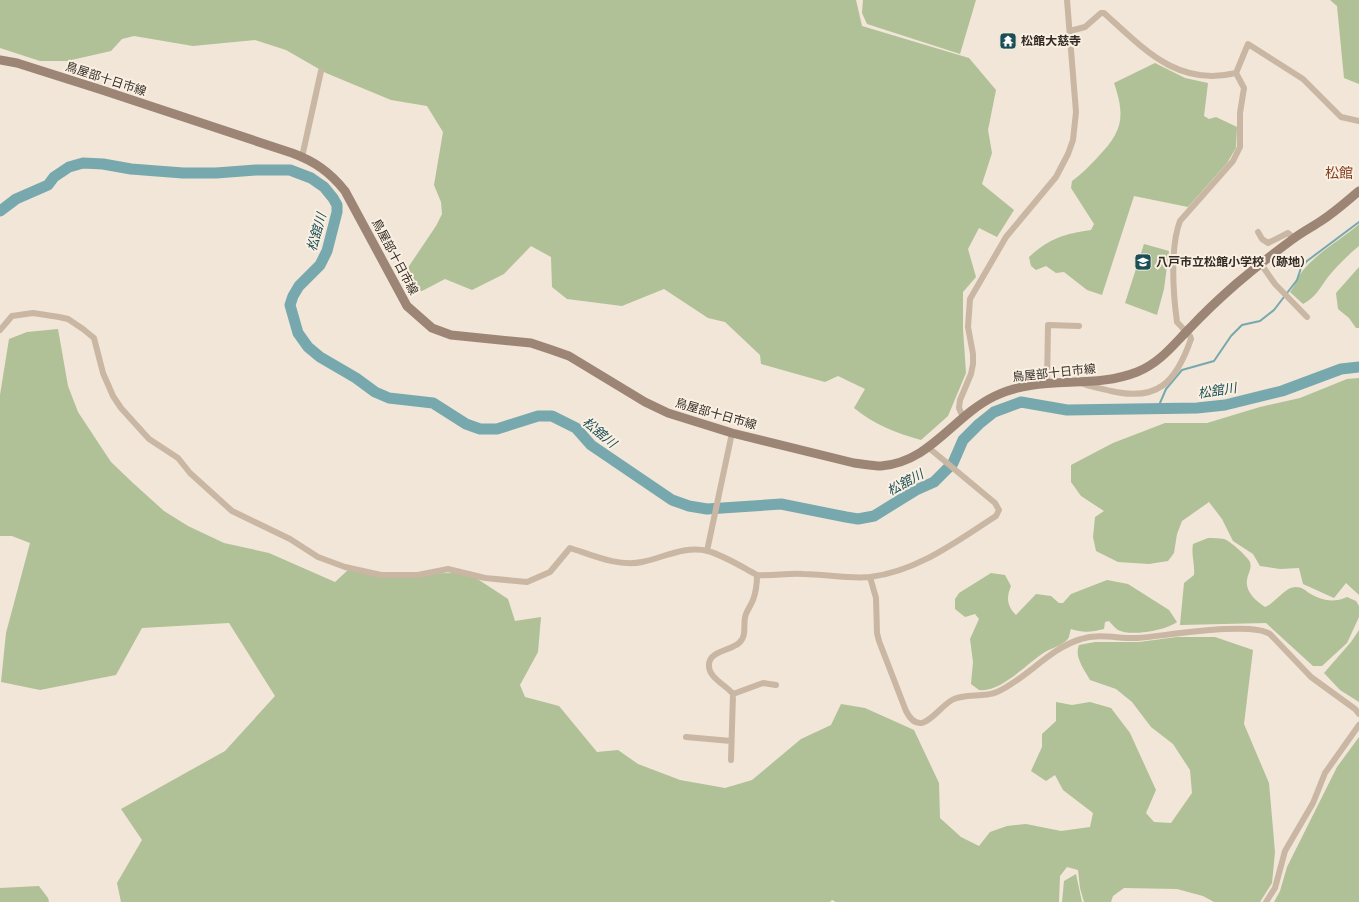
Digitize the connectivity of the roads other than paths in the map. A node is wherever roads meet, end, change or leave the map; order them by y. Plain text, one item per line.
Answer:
1 (1067, 0) edge
2 (1070, 31) junction
3 (0, 60) edge
4 (321, 71) dead end
5 (1236, 73) junction
6 (1359, 121) edge
7 (302, 157) junction
8 (1359, 191) edge
9 (1258, 232) dead end
10 (1294, 238) junction
11 (1261, 264) junction
12 (1307, 317) dead end
13 (1079, 326) dead end
14 (0, 330) edge
15 (1186, 332) junction
16 (1078, 381) junction
17 (1047, 384) junction
18 (963, 417) junction
19 (732, 433) junction
20 (929, 448) junction
21 (707, 551) junction
22 (757, 575) junction
23 (870, 577) junction
24 (776, 685) dead end
25 (733, 694) junction
26 (1359, 714) edge
27 (1359, 725) edge
28 (686, 736) dead end
29 (731, 741) junction
30 (731, 760) dead end
31 (1266, 902) edge

1 - 2 street
2 - 5 street
2 - 18 street
3 - 7 main road, 鳥屋部十日市線
4 - 7 street
5 - 6 street
5 - 15 street
7 - 19 main road, 鳥屋部十日市線
8 - 10 main road, 鳥屋部十日市線
9 - 10 street
10 - 11 main road, 鳥屋部十日市線
11 - 12 street
11 - 15 main road, 鳥屋部十日市線
13 - 17 street
14 - 21 street
15 - 16 main road, 鳥屋部十日市線
15 - 16 street
16 - 17 main road, 鳥屋部十日市線
17 - 18 main road, 鳥屋部十日市線
18 - 20 main road, 鳥屋部十日市線
19 - 20 main road, 鳥屋部十日市線
19 - 21 street
20 - 23 street
21 - 22 street
22 - 23 street
22 - 25 street
23 - 26 street
24 - 25 street
25 - 29 street
27 - 31 street
28 - 29 street
29 - 30 street

